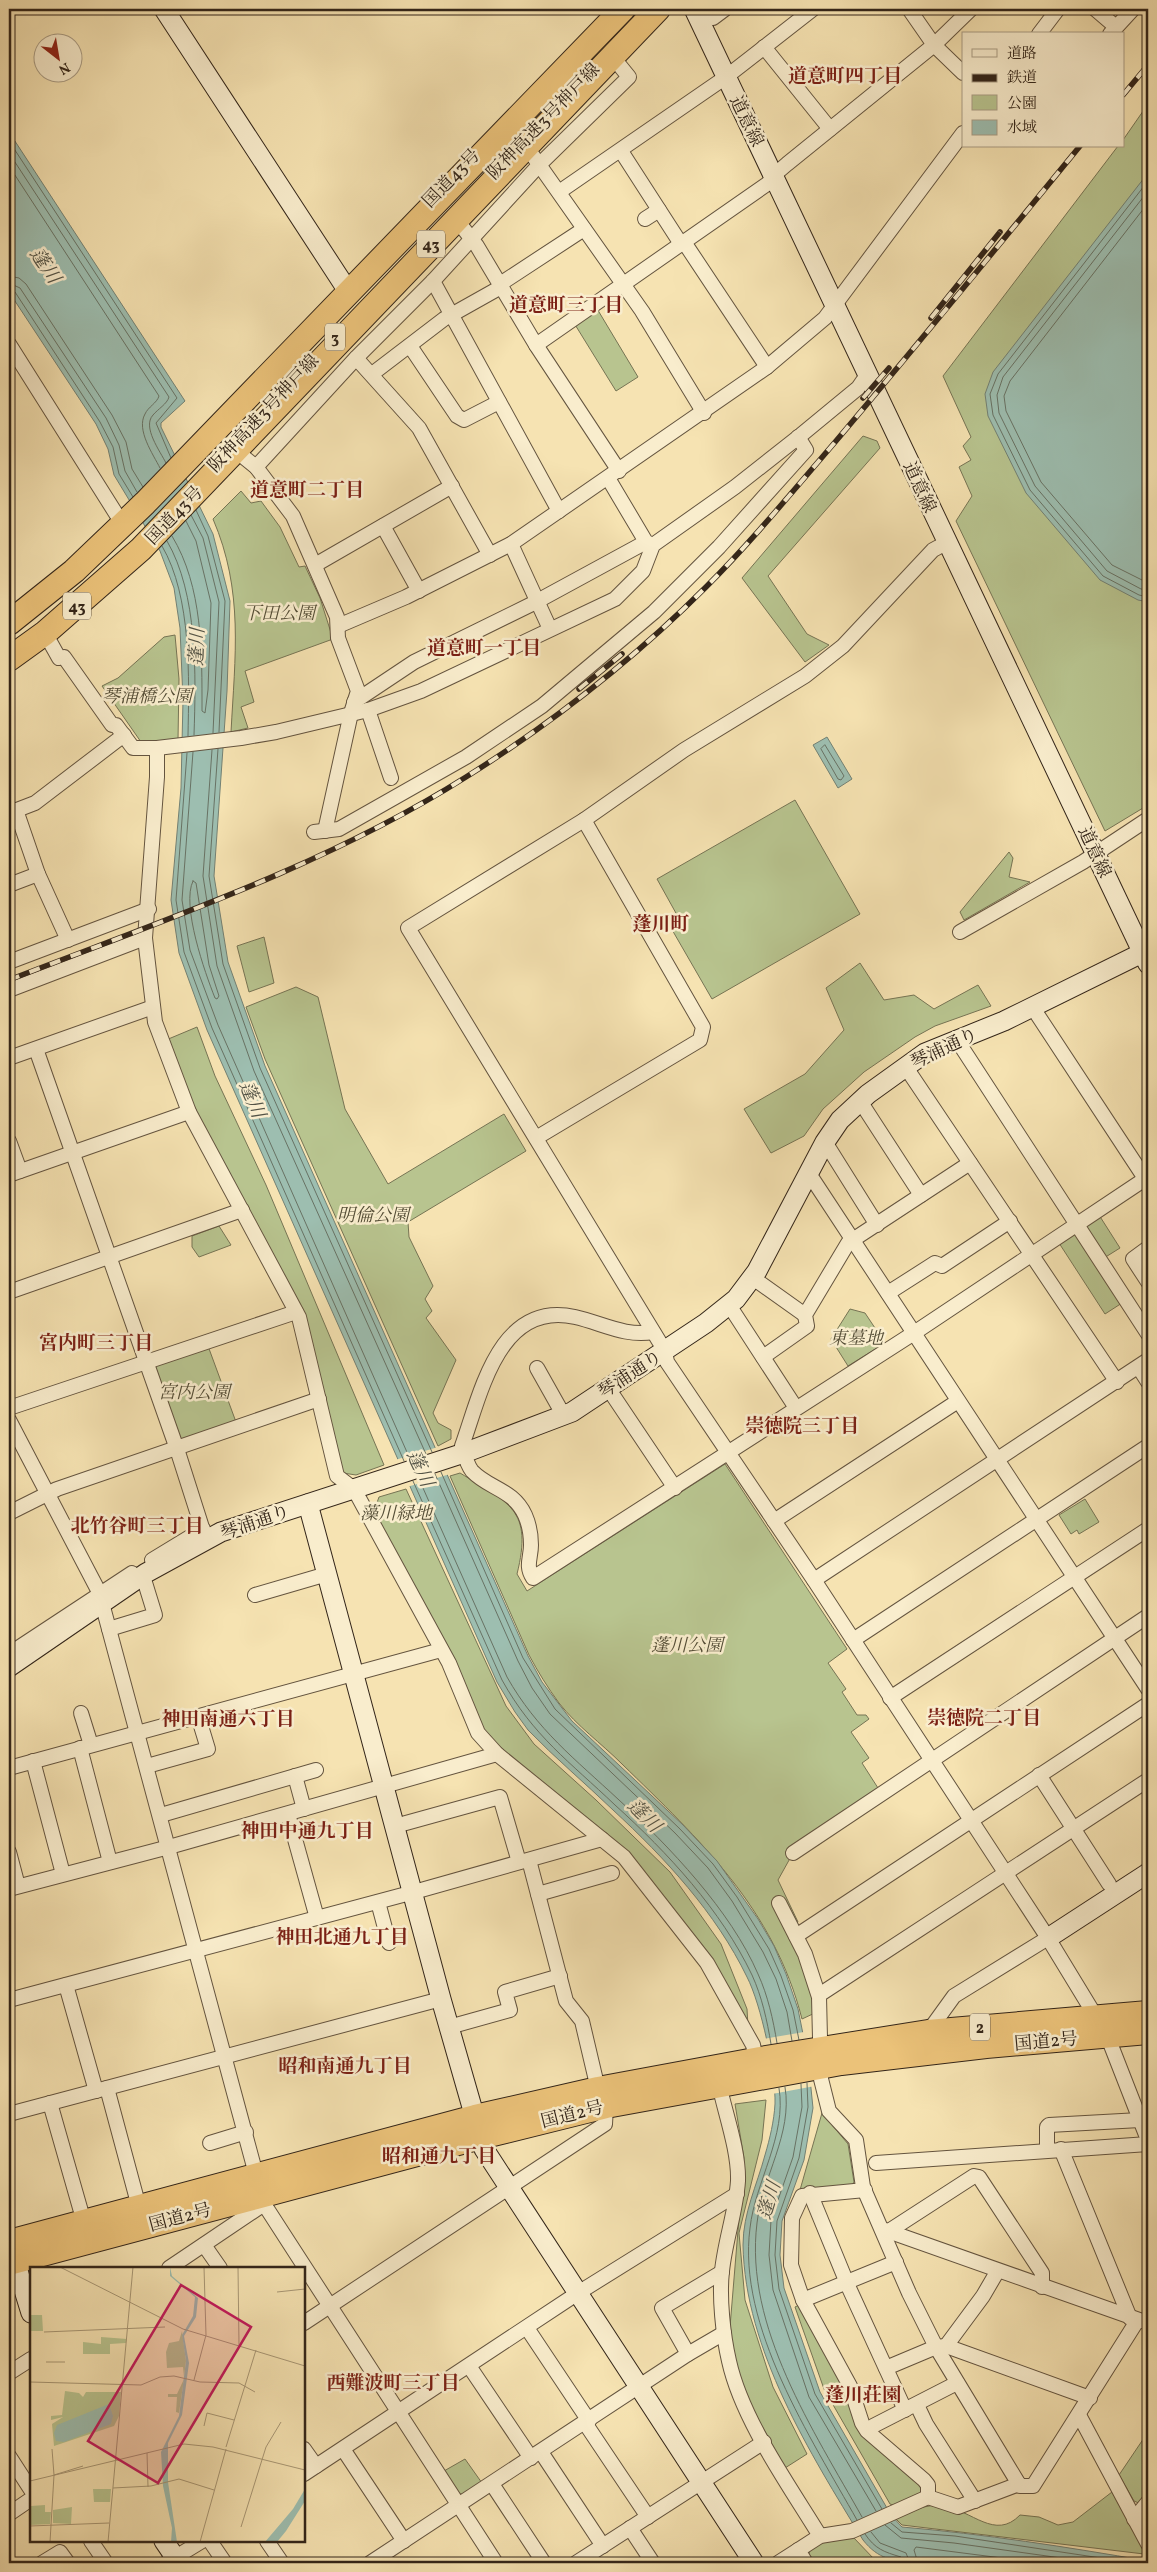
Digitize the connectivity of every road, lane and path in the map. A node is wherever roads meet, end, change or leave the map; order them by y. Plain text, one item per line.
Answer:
1 (164, 9) edge
2 (614, 9) edge
3 (623, 9) edge
4 (649, 9) edge
5 (658, 9) edge
6 (694, 9) edge
7 (726, 9) edge
8 (814, 9) edge
9 (909, 9) edge
10 (971, 9) edge
11 (1058, 9) edge
12 (1095, 9) edge
13 (1133, 9) edge
14 (712, 18) dead end
15 (1113, 30) edge
16 (1041, 32) edge
17 (934, 45) junction
18 (764, 47) junction
19 (962, 71) edge
20 (726, 78) junction
21 (830, 129) junction
22 (962, 134) edge
23 (621, 151) junction
24 (533, 155) junction
25 (773, 176) junction
26 (559, 192) junction
27 (659, 210) junction
28 (456, 219) junction
29 (645, 219) dead end
30 (584, 229) junction
31 (471, 240) junction
32 (682, 243) junction
33 (433, 281) junction
34 (623, 284) junction
35 (500, 286) junction
36 (346, 288) junction
37 (834, 307) junction
38 (453, 316) junction
39 (9, 344) edge
40 (536, 345) junction
41 (410, 346) junction
42 (356, 358) junction
43 (767, 367) junction
44 (372, 374) junction
45 (868, 375) junction
46 (499, 402) junction
47 (704, 413) junction
48 (798, 437) junction
49 (235, 450) junction
50 (256, 466) junction
51 (614, 474) junction
52 (452, 486) junction
53 (559, 511) junction
54 (124, 515) junction
55 (383, 526) junction
56 (946, 543) junction
57 (511, 544) junction
58 (650, 544) junction
59 (490, 555) junction
60 (315, 565) junction
61 (420, 591) junction
62 (537, 600) junction
63 (9, 617) edge
64 (9, 623) edge
65 (338, 626) junction
66 (550, 629) junction
67 (45, 634) junction
68 (9, 652) edge
69 (9, 659) edge
70 (352, 707) junction
71 (368, 710) junction
72 (124, 736) junction
73 (157, 748) junction
74 (391, 778) dead end
75 (12, 812) edge
76 (1148, 819) edge
77 (584, 820) junction
78 (1095, 854) junction
79 (38, 874) junction
80 (9, 885) edge
81 (148, 909) junction
82 (960, 932) dead end
83 (145, 938) junction
84 (68, 940) junction
85 (1147, 956) edge
86 (9, 962) edge
87 (9, 990) edge
88 (153, 1007) junction
89 (1033, 1008) junction
90 (957, 1040) junction
91 (36, 1049) junction
92 (9, 1058) edge
93 (905, 1066) junction
94 (860, 1101) junction
95 (189, 1112) junction
96 (536, 1138) junction
97 (9, 1141) edge
98 (825, 1142) junction
99 (73, 1153) junction
100 (970, 1163) junction
101 (808, 1172) junction
102 (14, 1173) edge
103 (1147, 1180) edge
104 (921, 1195) junction
105 (242, 1210) junction
106 (1010, 1220) junction
107 (877, 1225) junction
108 (1076, 1226) junction
109 (854, 1240) junction
110 (1148, 1248) edge
111 (1033, 1254) junction
112 (110, 1257) junction
113 (753, 1278) junction
114 (1148, 1282) edge
115 (9, 1292) edge
116 (888, 1293) junction
117 (729, 1305) junction
118 (296, 1312) junction
119 (805, 1315) junction
120 (653, 1332) junction
121 (914, 1332) junction
122 (1148, 1334) edge
123 (665, 1351) junction
124 (763, 1357) junction
125 (147, 1362) junction
126 (1143, 1364) edge
127 (537, 1368) dead end
128 (1117, 1382) junction
129 (1148, 1382) edge
130 (608, 1388) junction
131 (319, 1399) junction
132 (958, 1401) junction
133 (9, 1408) edge
134 (796, 1408) junction
135 (564, 1416) junction
136 (9, 1420) edge
137 (1148, 1446) edge
138 (177, 1448) junction
139 (728, 1453) junction
140 (459, 1455) junction
141 (997, 1460) junction
142 (675, 1488) junction
143 (354, 1489) junction
144 (48, 1493) junction
145 (308, 1504) junction
146 (9, 1513) edge
147 (1038, 1519) junction
148 (774, 1522) junction
149 (1148, 1529) edge
150 (204, 1534) junction
151 (327, 1574) junction
152 (143, 1576) junction
153 (1076, 1577) junction
154 (814, 1580) junction
155 (255, 1595) dead end
156 (101, 1597) junction
157 (1148, 1616) edge
158 (109, 1629) junction
159 (1115, 1638) junction
160 (853, 1640) junction
161 (441, 1650) junction
162 (9, 1654) edge
163 (9, 1667) edge
164 (354, 1673) junction
165 (1148, 1689) edge
166 (890, 1698) junction
167 (1148, 1704) edge
168 (81, 1713) dead end
169 (198, 1716) junction
170 (138, 1732) junction
171 (85, 1747) junction
172 (497, 1754) junction
173 (33, 1761) junction
174 (931, 1761) junction
175 (147, 1766) junction
176 (9, 1768) edge
177 (316, 1770) dead end
178 (1039, 1775) junction
179 (295, 1776) junction
180 (1148, 1780) edge
181 (384, 1786) junction
182 (304, 1809) junction
183 (288, 1814) junction
184 (161, 1815) junction
185 (972, 1822) junction
186 (395, 1826) junction
187 (1074, 1830) junction
188 (602, 1839) junction
189 (169, 1847) junction
190 (9, 1852) edge
191 (793, 1853) dead end
192 (524, 1861) junction
193 (110, 1862) junction
194 (1148, 1872) edge
195 (612, 1873) dead end
196 (63, 1874) junction
197 (1006, 1874) junction
198 (1109, 1884) dead end
199 (13, 1887) edge
200 (414, 1892) junction
201 (538, 1894) junction
202 (378, 1902) junction
203 (780, 1902) dead end
204 (317, 1918) junction
205 (796, 1936) junction
206 (1048, 1938) junction
207 (389, 1943) dead end
208 (196, 1950) junction
209 (560, 1976) junction
210 (66, 1985) junction
211 (818, 1995) junction
212 (441, 1999) junction
213 (9, 2000) edge
214 (1148, 2013) edge
215 (1101, 2026) junction
216 (449, 2027) junction
217 (928, 2032) junction
218 (1148, 2032) edge
219 (225, 2057) junction
220 (817, 2058) junction
221 (760, 2064) junction
222 (719, 2084) junction
223 (101, 2089) junction
224 (602, 2097) junction
225 (50, 2103) junction
226 (9, 2114) edge
227 (1140, 2120) junction
228 (478, 2127) junction
229 (246, 2132) junction
230 (1148, 2140) edge
231 (210, 2143) dead end
232 (1148, 2144) edge
233 (1061, 2149) junction
234 (1047, 2150) junction
235 (876, 2163) dead end
236 (509, 2188) junction
237 (865, 2190) junction
238 (262, 2192) junction
239 (810, 2193) junction
240 (736, 2194) junction
241 (139, 2207) junction
242 (84, 2222) junction
243 (885, 2230) junction
244 (204, 2245) junction
245 (10, 2253) edge
246 (896, 2262) junction
247 (171, 2267) edge
248 (219, 2267) edge
249 (722, 2272) junction
250 (997, 2272) junction
251 (846, 2282) junction
252 (1042, 2286) junction
253 (578, 2293) junction
254 (803, 2300) junction
255 (329, 2306) junction
256 (30, 2310) edge
257 (305, 2321) edge
258 (1138, 2321) edge
259 (527, 2328) junction
260 (724, 2333) junction
261 (941, 2347) junction
262 (688, 2354) junction
263 (30, 2360) edge
264 (469, 2366) junction
265 (886, 2368) junction
266 (9, 2374) edge
267 (957, 2383) junction
268 (639, 2387) junction
269 (1090, 2398) junction
270 (911, 2408) junction
271 (398, 2413) junction
272 (1079, 2415) junction
273 (587, 2422) junction
274 (873, 2426) dead end
275 (764, 2442) junction
276 (343, 2449) junction
277 (305, 2450) edge
278 (536, 2455) junction
279 (9, 2456) edge
280 (316, 2466) junction
281 (305, 2473) edge
282 (701, 2482) junction
283 (492, 2484) junction
284 (1019, 2484) junction
285 (30, 2488) edge
286 (928, 2497) junction
287 (30, 2500) edge
288 (974, 2501) junction
289 (1148, 2502) edge
290 (459, 2505) junction
291 (9, 2514) edge
292 (648, 2517) junction
293 (1134, 2519) junction
294 (630, 2528) junction
295 (820, 2536) junction
296 (404, 2541) junction
297 (92, 2542) edge
298 (164, 2542) edge
299 (201, 2542) edge
300 (211, 2542) edge
301 (268, 2542) edge
302 (1148, 2544) edge
303 (603, 2546) junction
304 (798, 2550) junction
305 (174, 2561) edge
306 (375, 2562) edge
307 (42, 2563) edge
308 (68, 2563) edge
309 (106, 2563) edge
310 (225, 2563) edge
311 (282, 2563) edge
312 (496, 2563) edge
313 (544, 2563) edge
314 (576, 2563) edge
315 (653, 2563) edge
316 (754, 2563) edge
317 (778, 2563) edge
318 (806, 2563) edge

1 - 36 street
2 - 36 highway, 国道43号 / 43
3 - 64 highway, 阪神高速3号神戸線 / 3
4 - 68 highway, 阪神高速3号神戸線 / 3
5 - 24 highway, 国道43号 / 43
6 - 20 street, 道意線
7 - 14 street
8 - 18 street
9 - 17 street
10 - 17 street
11 - 16 street
12 - 15 street
13 - 15 street
17 - 19 street
17 - 21 street
18 - 20 street
18 - 21 street
20 - 23 street
20 - 25 street, 道意線
21 - 25 street
22 - 37 street
23 - 26 street
23 - 27 street
24 - 26 street
24 - 28 highway, 国道43号 / 43
24 - 31 street
25 - 32 street
25 - 37 street, 道意線
26 - 30 street
27 - 29 street
27 - 32 street
28 - 31 street
28 - 49 highway, 国道43号 / 43
30 - 34 street
30 - 35 street
31 - 33 street
31 - 35 street
32 - 34 street
32 - 43 street
33 - 38 street
33 - 42 street
34 - 40 street
34 - 47 street
35 - 38 street
35 - 40 street
36 - 54 highway, 国道43号 / 43
37 - 43 street
37 - 45 street, 道意線
38 - 41 street
38 - 46 street
39 - 54 street
40 - 51 street
41 - 44 street
41 - 46 street
42 - 44 street
42 - 50 street
43 - 47 street
44 - 52 street
45 - 48 street
45 - 56 street, 道意線
46 - 53 street
47 - 51 street
48 - 58 street
48 - 70 street
49 - 50 street
49 - 67 highway, 国道43号 / 43
50 - 60 street
51 - 53 street
51 - 58 street
52 - 55 street
52 - 59 street
53 - 57 street
54 - 63 highway, 国道43号 / 43
55 - 60 street
55 - 61 street
56 - 77 street
56 - 78 street, 道意線
57 - 59 street
57 - 62 street
58 - 62 street
58 - 66 street
59 - 61 street
60 - 65 street
61 - 65 street
62 - 66 street
62 - 70 street
65 - 70 street
66 - 71 street
67 - 69 highway, 国道43号 / 43
67 - 72 street
70 - 71 street
70 - 73 street
71 - 74 street
72 - 73 street
72 - 75 street
73 - 81 street
75 - 79 street
76 - 78 street
77 - 96 street
77 - 96 street
78 - 82 street
78 - 85 street, 道意線
79 - 80 street
79 - 84 street
81 - 83 street
81 - 84 street
83 - 87 street
83 - 88 street
84 - 86 street
85 - 89 street, 琴浦通り
88 - 91 street
88 - 95 street
89 - 90 street, 琴浦通り
89 - 103 street
90 - 93 street, 琴浦通り
90 - 108 street
91 - 92 street
91 - 99 street
93 - 94 street, 琴浦通り
93 - 100 street
94 - 98 street, 琴浦通り
94 - 104 street
95 - 99 street
95 - 105 street
96 - 120 street
97 - 102 street
98 - 101 street, 琴浦通り
98 - 107 street
99 - 102 street
99 - 112 street
100 - 104 street
100 - 106 street
101 - 109 street
101 - 113 street, 琴浦通り
103 - 108 street
104 - 107 street
105 - 112 street
105 - 118 street
106 - 111 street
106 - 116 street
107 - 109 street
108 - 111 street
108 - 122 street
109 - 116 street
109 - 119 street
110 - 114 street
111 - 121 street
111 - 128 street
112 - 115 street
112 - 125 street
113 - 117 street, 琴浦通り
113 - 119 street
116 - 121 street
117 - 123 street, 琴浦通り
117 - 124 street
118 - 125 street
118 - 131 street
119 - 124 street
120 - 123 street
120 - 140 street
121 - 132 street
121 - 134 street
123 - 130 street, 琴浦通り
123 - 139 street
124 - 134 street
125 - 133 street
125 - 138 street
126 - 128 street
126 - 129 street
127 - 135 street
128 - 141 street
130 - 135 street, 琴浦通り
130 - 142 street
131 - 138 street
131 - 143 street
132 - 141 street
132 - 148 street
134 - 139 street
135 - 140 street, 琴浦通り
136 - 144 street
137 - 147 street
138 - 144 street
138 - 150 street
139 - 142 street
139 - 148 street
140 - 142 street
140 - 143 street, 琴浦通り
141 - 147 street
141 - 154 street
143 - 145 street, 琴浦通り
143 - 161 street
144 - 146 street
144 - 156 street
145 - 150 street, 琴浦通り
145 - 151 street
147 - 153 street
147 - 160 street
148 - 154 street
149 - 153 street
150 - 152 street, 琴浦通り
150 - 156 street
151 - 155 street
151 - 164 street
152 - 156 street, 琴浦通り
152 - 158 street
153 - 159 street
153 - 166 street
154 - 160 street
156 - 158 street
156 - 162 street
156 - 163 street, 琴浦通り
157 - 159 street
158 - 170 street
159 - 165 street
159 - 174 street
160 - 166 street
161 - 164 street
161 - 172 street
164 - 169 street
164 - 181 street
166 - 174 street
167 - 178 street
168 - 171 street
169 - 170 street
169 - 175 street
170 - 171 street
170 - 175 street
171 - 173 street
171 - 193 street
172 - 181 street
172 - 188 street
173 - 176 street
173 - 196 street
174 - 185 street
174 - 191 street
175 - 184 street
177 - 179 street
178 - 185 street
178 - 187 street
179 - 182 street
179 - 184 street
180 - 187 street
181 - 182 street
181 - 186 street
182 - 183 street
183 - 189 street
183 - 204 street
184 - 189 street
185 - 197 street
185 - 205 street
186 - 192 street
186 - 200 street
187 - 197 street
187 - 198 street
188 - 192 street
188 - 221 street
189 - 193 street
189 - 208 street
190 - 199 street
192 - 200 street
192 - 201 street
193 - 196 street
194 - 206 street
195 - 201 street
196 - 199 street
197 - 206 street
197 - 211 street
200 - 202 street
200 - 212 street
201 - 209 street
202 - 204 street
202 - 207 street
203 - 205 street
204 - 208 street
205 - 211 street
206 - 215 street
206 - 217 street
208 - 210 street
208 - 219 street
209 - 216 street
209 - 224 street
210 - 213 street
210 - 223 street
211 - 220 street
212 - 216 street
212 - 219 street
214 - 215 highway, 国道2号 / 2
215 - 217 highway, 国道2号 / 2
215 - 218 highway, 国道2号 / 2
215 - 220 highway, 国道2号 / 2
215 - 227 street
216 - 228 street
217 - 220 highway, 国道2号 / 2
219 - 223 street
219 - 229 street
220 - 221 highway, 国道2号 / 2
220 - 237 street
221 - 222 highway, 国道2号 / 2
221 - 224 highway, 国道2号 / 2
222 - 224 highway, 国道2号 / 2
222 - 240 street
223 - 225 street
223 - 241 street
224 - 228 highway, 国道2号 / 2
224 - 236 street
225 - 226 street
225 - 242 street
227 - 230 street
227 - 234 street
228 - 236 street
228 - 238 highway, 国道2号 / 2
229 - 231 street
229 - 238 street
232 - 233 street
233 - 234 street
233 - 258 street
234 - 235 street
236 - 253 street
236 - 255 street
237 - 239 street
237 - 243 street
238 - 241 highway, 国道2号 / 2
238 - 244 street
238 - 245 highway, 国道2号 / 2
238 - 255 street
239 - 251 street
239 - 254 street
240 - 249 street
240 - 253 street
241 - 242 highway, 国道2号 / 2
242 - 245 highway, 国道2号 / 2
243 - 246 street
243 - 250 street
243 - 252 street
244 - 247 street
244 - 248 street
245 - 256 street
246 - 251 street
246 - 261 street
249 - 260 street
249 - 262 street
250 - 252 street
250 - 261 street
251 - 254 street
251 - 265 street
252 - 258 street
253 - 259 street
253 - 268 street
254 - 286 street
255 - 257 street
255 - 271 street
258 - 269 street
259 - 264 street
259 - 273 street
260 - 262 street
260 - 275 street
261 - 265 street
261 - 267 street
261 - 269 street
262 - 268 street
263 - 266 street
264 - 271 street
264 - 278 street
265 - 270 street
267 - 270 street
267 - 284 street
268 - 273 street
268 - 282 street
269 - 272 street
270 - 274 street
270 - 288 street
271 - 276 street
271 - 290 street
272 - 284 street
272 - 293 street
273 - 278 street
273 - 292 street
275 - 282 street
275 - 295 street
276 - 280 street
276 - 296 street
277 - 280 street
278 - 283 street
278 - 303 street
279 - 285 street
280 - 281 street
282 - 292 street
282 - 316 street
283 - 290 street
283 - 313 street
284 - 288 street
286 - 288 street
286 - 295 street
287 - 291 street
289 - 293 street
290 - 296 street
290 - 312 street
292 - 294 street
293 - 302 street
294 - 303 street
294 - 315 street
295 - 304 street
296 - 306 street
297 - 309 street
298 - 305 street
299 - 305 street
300 - 310 street
301 - 311 street
303 - 314 street
304 - 317 street
304 - 318 street
307 - 308 street

